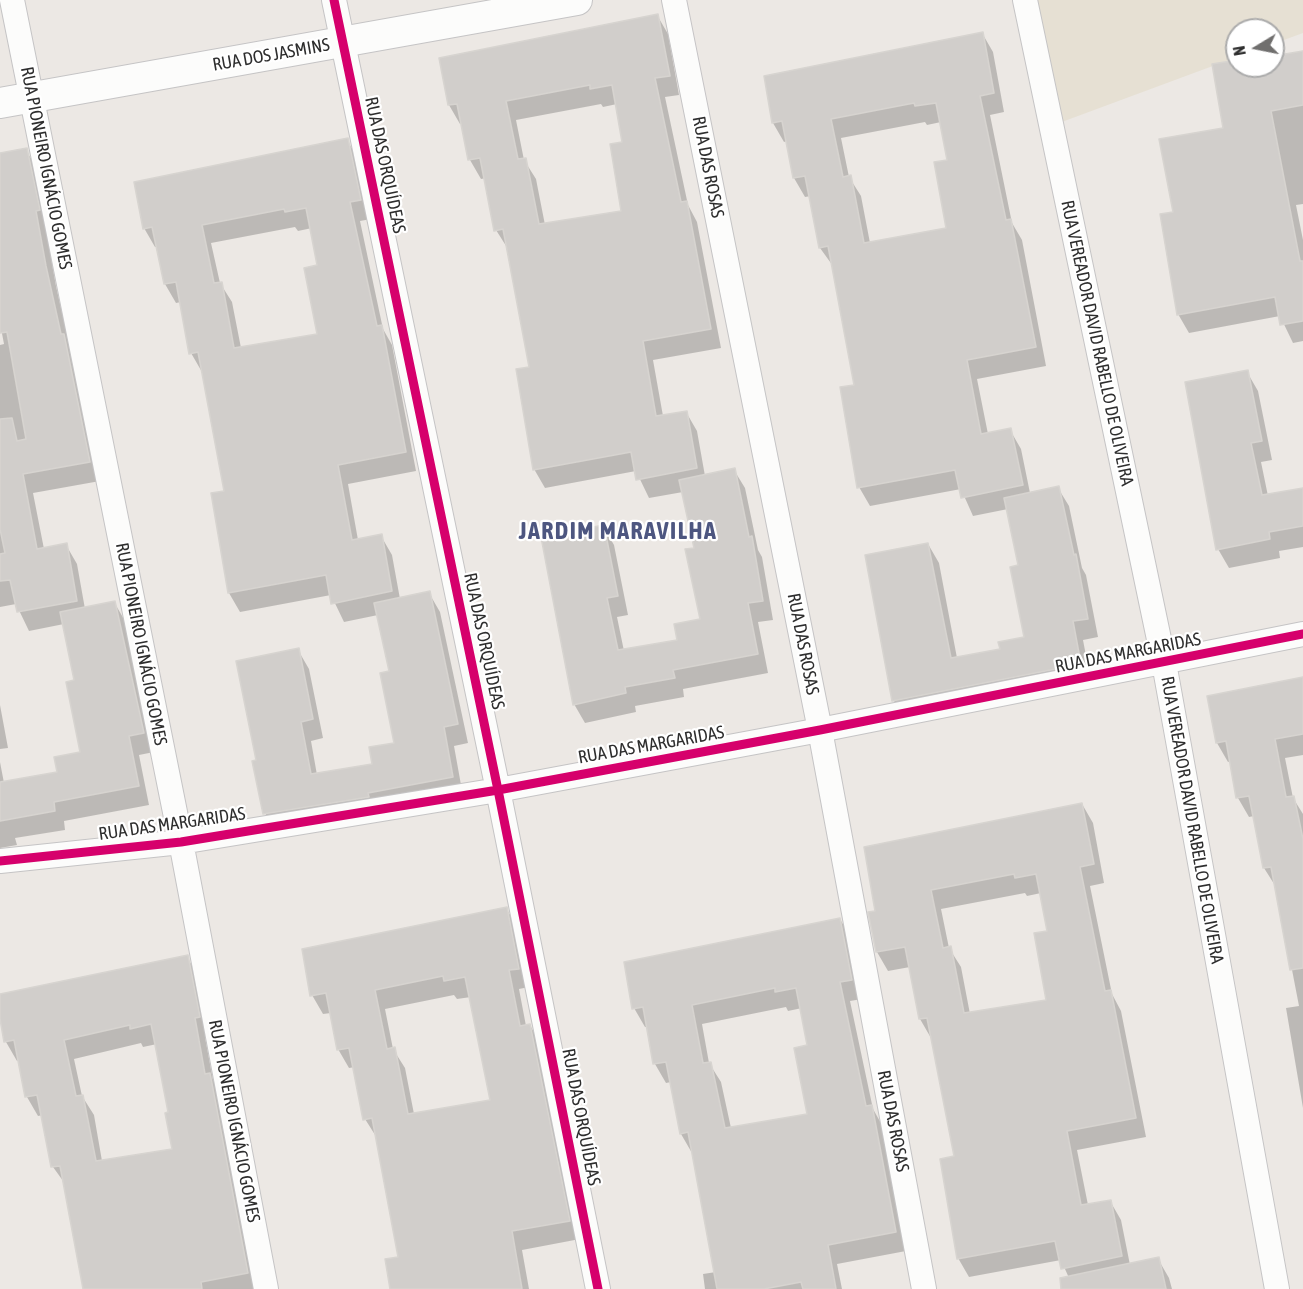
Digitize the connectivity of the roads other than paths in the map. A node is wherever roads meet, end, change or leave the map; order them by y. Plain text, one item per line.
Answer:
1 (12, 0) edge
2 (334, 0) edge
3 (578, 0) edge
4 (674, 0) edge
5 (1025, 0) edge
6 (342, 43) junction
7 (32, 98) junction
8 (0, 103) edge
9 (1303, 634) edge
10 (1164, 663) junction
11 (820, 730) junction
12 (498, 790) junction
13 (181, 842) junction
14 (0, 861) edge
15 (266, 1289) edge
16 (598, 1289) edge
17 (924, 1289) edge
18 (1277, 1289) edge

1 - 7 street, RUA PIONEIRO IGNÁCIO GOMES
2 - 6 street, RUA DAS ORQUÍDEAS
3 - 6 street, RUA DOS JASMINS
4 - 11 street, RUA DAS ROSAS
5 - 10 street, RUA VEREADOR DAVID RABELLO DE OLIVEIRA
6 - 7 street, RUA DOS JASMINS
6 - 12 street, RUA DAS ORQUÍDEAS
7 - 8 street, RUA DOS JASMINS
7 - 13 street, RUA PIONEIRO IGNÁCIO GOMES
9 - 10 street, RUA DAS MARGARIDAS
10 - 11 street, RUA DAS MARGARIDAS
10 - 18 street, RUA VEREADOR DAVID RABELLO DE OLIVEIRA
11 - 12 street, RUA DAS MARGARIDAS
11 - 17 street, RUA DAS ROSAS
12 - 13 street, RUA DAS MARGARIDAS
12 - 16 street, RUA DAS ORQUÍDEAS
13 - 14 street, RUA DAS MARGARIDAS
13 - 15 street, RUA PIONEIRO IGNÁCIO GOMES

